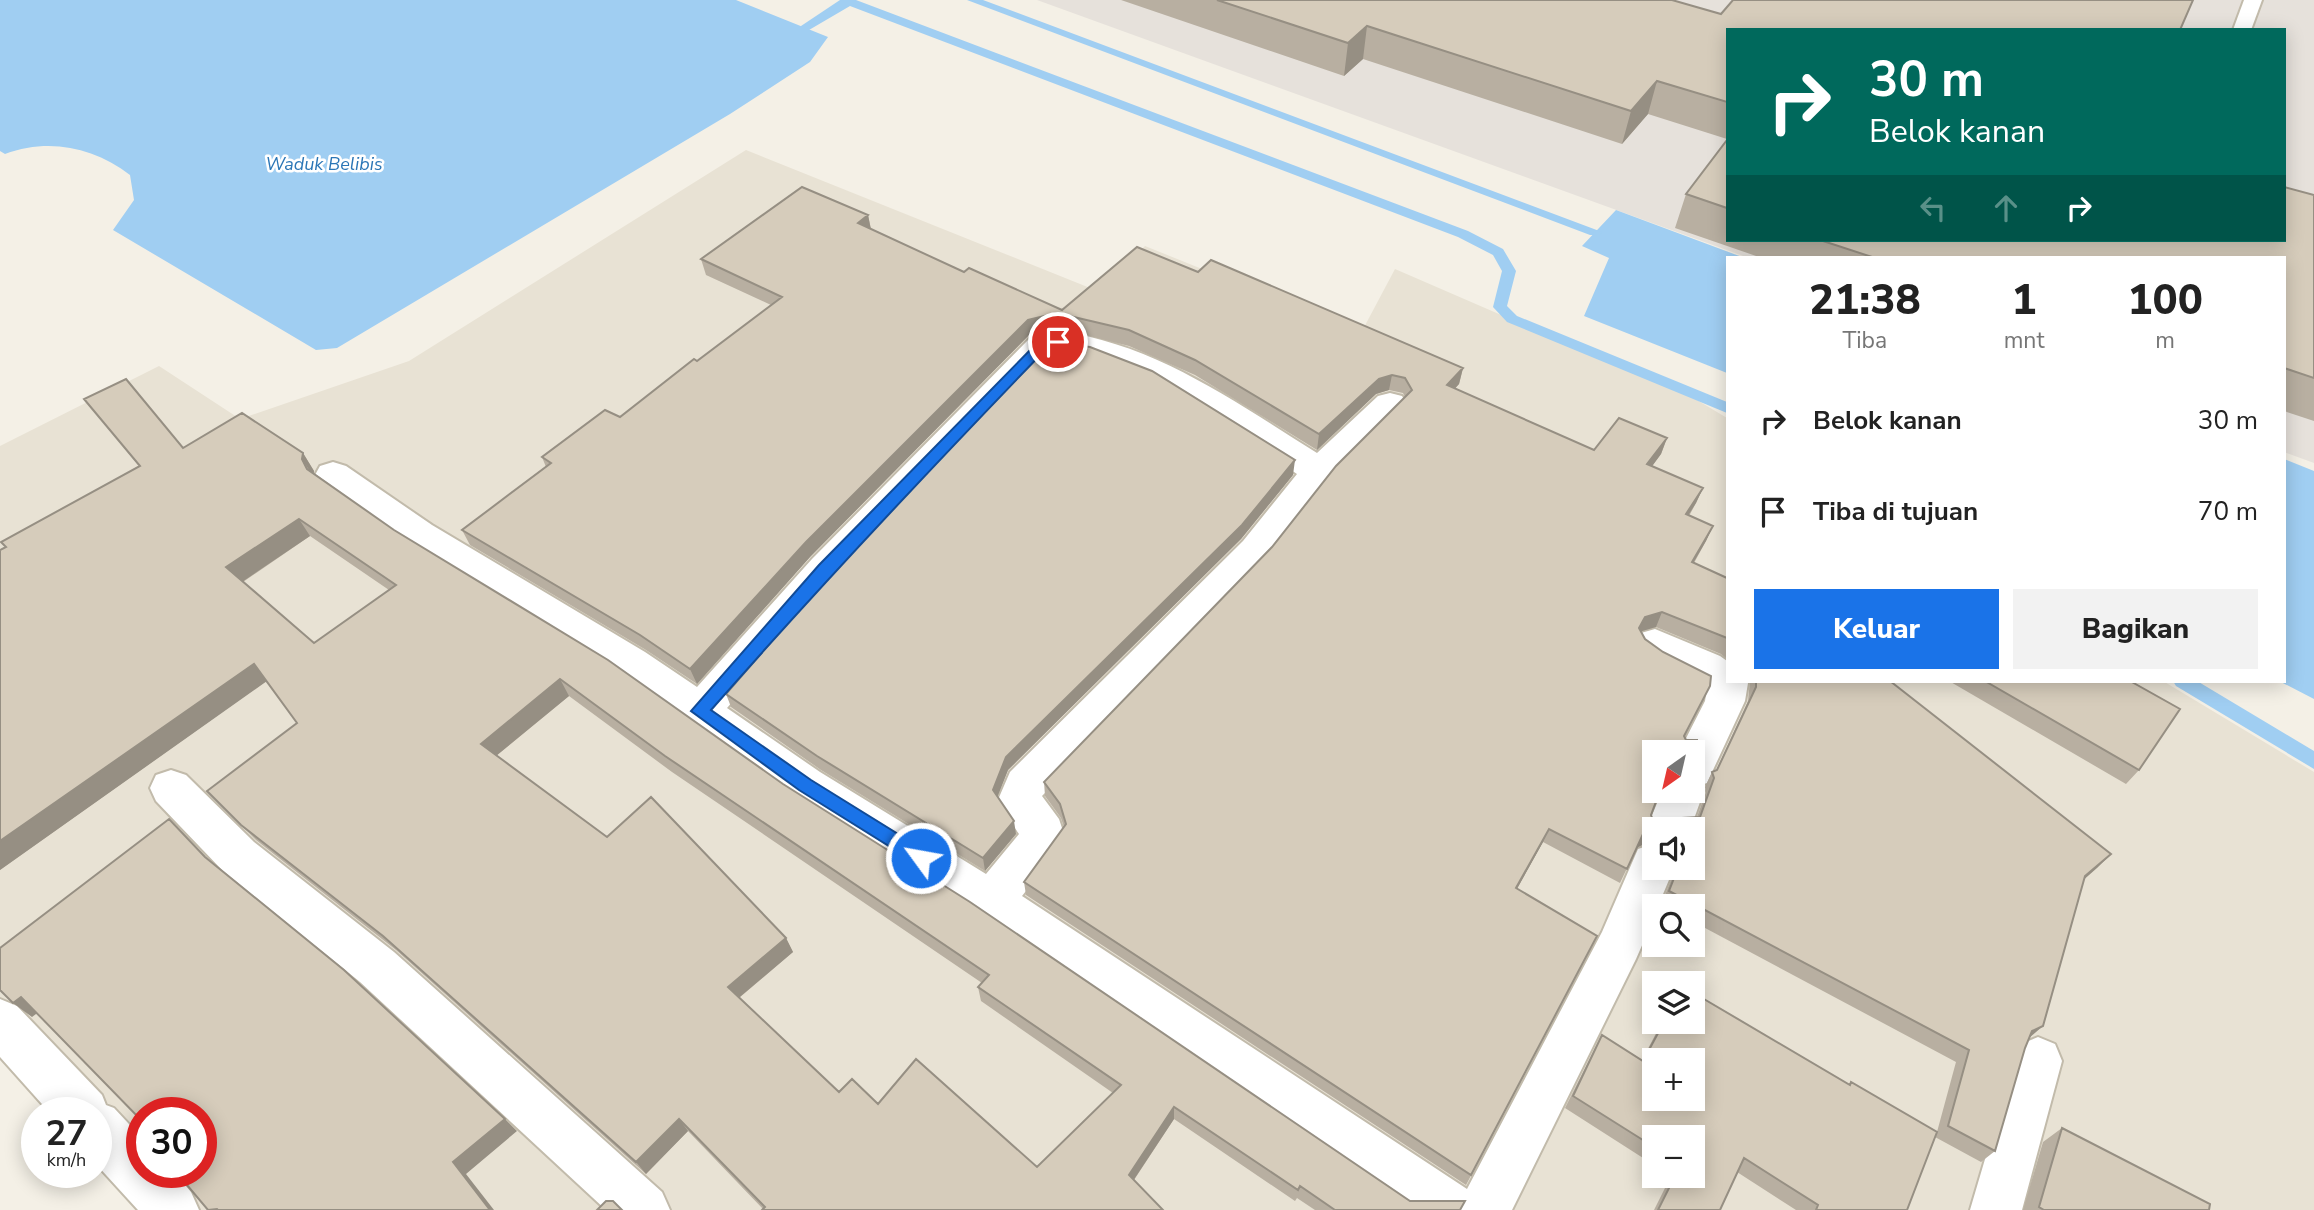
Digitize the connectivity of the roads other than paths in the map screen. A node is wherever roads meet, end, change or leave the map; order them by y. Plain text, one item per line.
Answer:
1 (2253, 0) edge
2 (2243, 28) edge
3 (1390, 404) dead end
4 (1319, 471) junction
5 (333, 475) dead end
6 (1655, 644) edge
7 (1726, 682) edge
8 (1728, 683) edge
9 (700, 711) junction
10 (1705, 743) edge
11 (170, 788) dead end
12 (1647, 880) edge
13 (990, 901) junction
14 (0, 1022) edge
15 (2038, 1061) dead end
16 (69, 1097) edge
17 (112, 1143) edge
18 (173, 1210) edge
19 (643, 1210) edge
20 (1453, 1210) edge
21 (1484, 1210) edge
22 (1996, 1210) edge

1 - 2 lane
3 - 4 street
4 - 9 street
4 - 13 street
5 - 9 street
6 - 7 street
8 - 10 street
9 - 13 street
11 - 19 street
12 - 21 street
13 - 20 street
14 - 16 street
15 - 22 street
17 - 18 street

